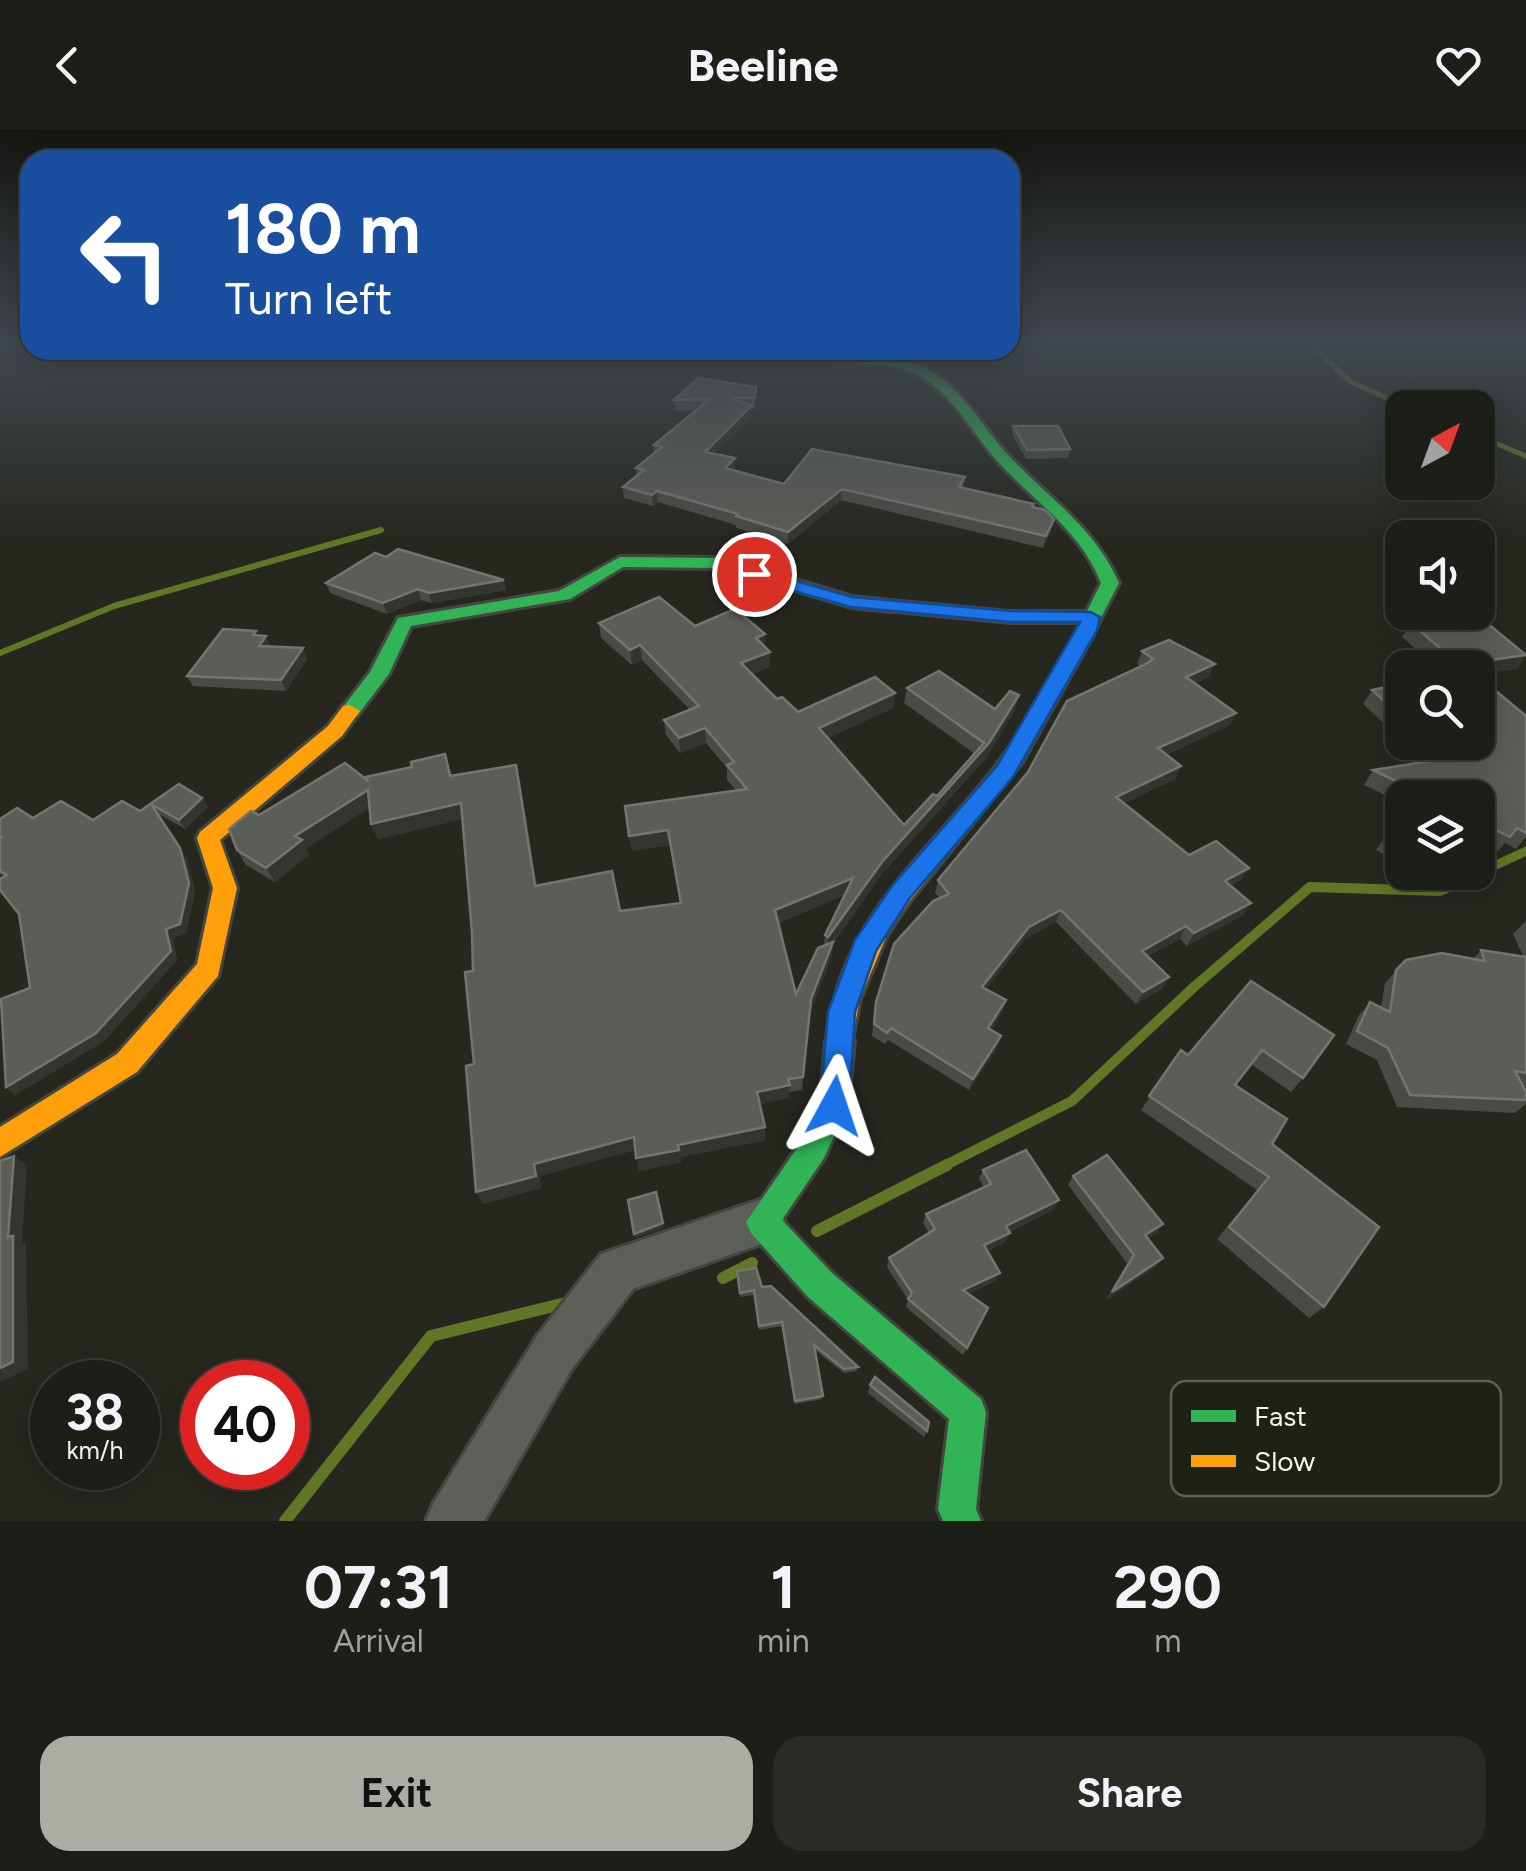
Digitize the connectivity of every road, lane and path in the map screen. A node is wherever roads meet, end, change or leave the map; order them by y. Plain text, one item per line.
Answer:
1 (963, 409) edge
2 (1090, 617) junction
3 (0, 1144) edge
4 (762, 1222) junction
5 (452, 1521) edge
6 (962, 1521) edge

1 - 2 street
2 - 3 street
2 - 4 street
4 - 5 street
4 - 6 street

